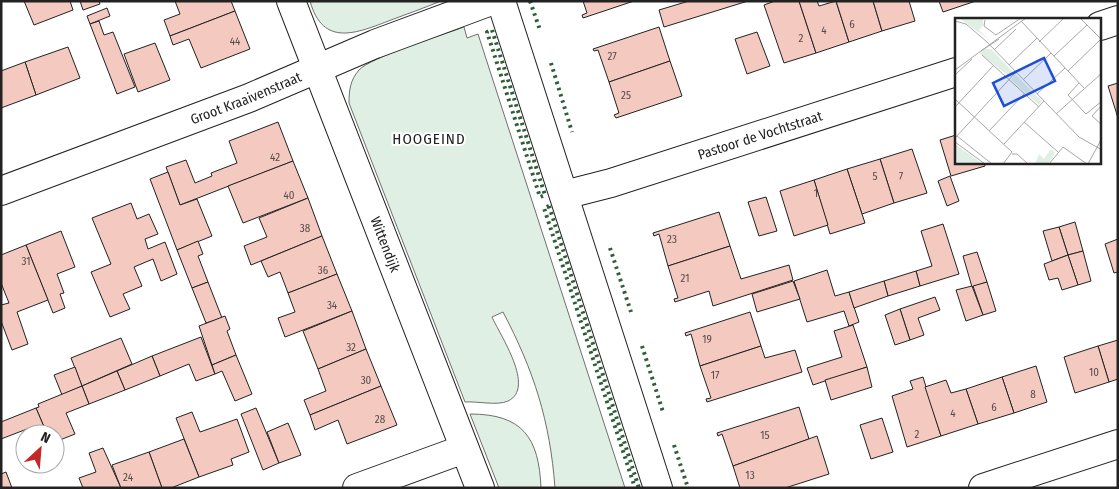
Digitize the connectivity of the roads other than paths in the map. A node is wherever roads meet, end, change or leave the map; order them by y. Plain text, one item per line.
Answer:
1 (291, 1) edge
2 (491, 1) edge
3 (500, 1) edge
4 (1118, 20) edge
5 (1102, 25) edge
6 (317, 68) junction
7 (955, 72) edge
8 (1, 191) edge
9 (564, 195) junction
10 (1118, 444) edge
11 (464, 449) junction
12 (358, 488) edge
13 (480, 488) edge
14 (658, 488) edge
15 (983, 488) edge

1 - 6 street, Wittendijk
2 - 6 street, Groot Kraaivenstraat
3 - 9 street
4 - 5 street
6 - 8 street, Groot Kraaivenstraat
6 - 11 street, Wittendijk
7 - 9 street, Pastoor de Vochtstraat
9 - 14 street
10 - 15 street
11 - 12 street
11 - 13 street, Wittendijk

